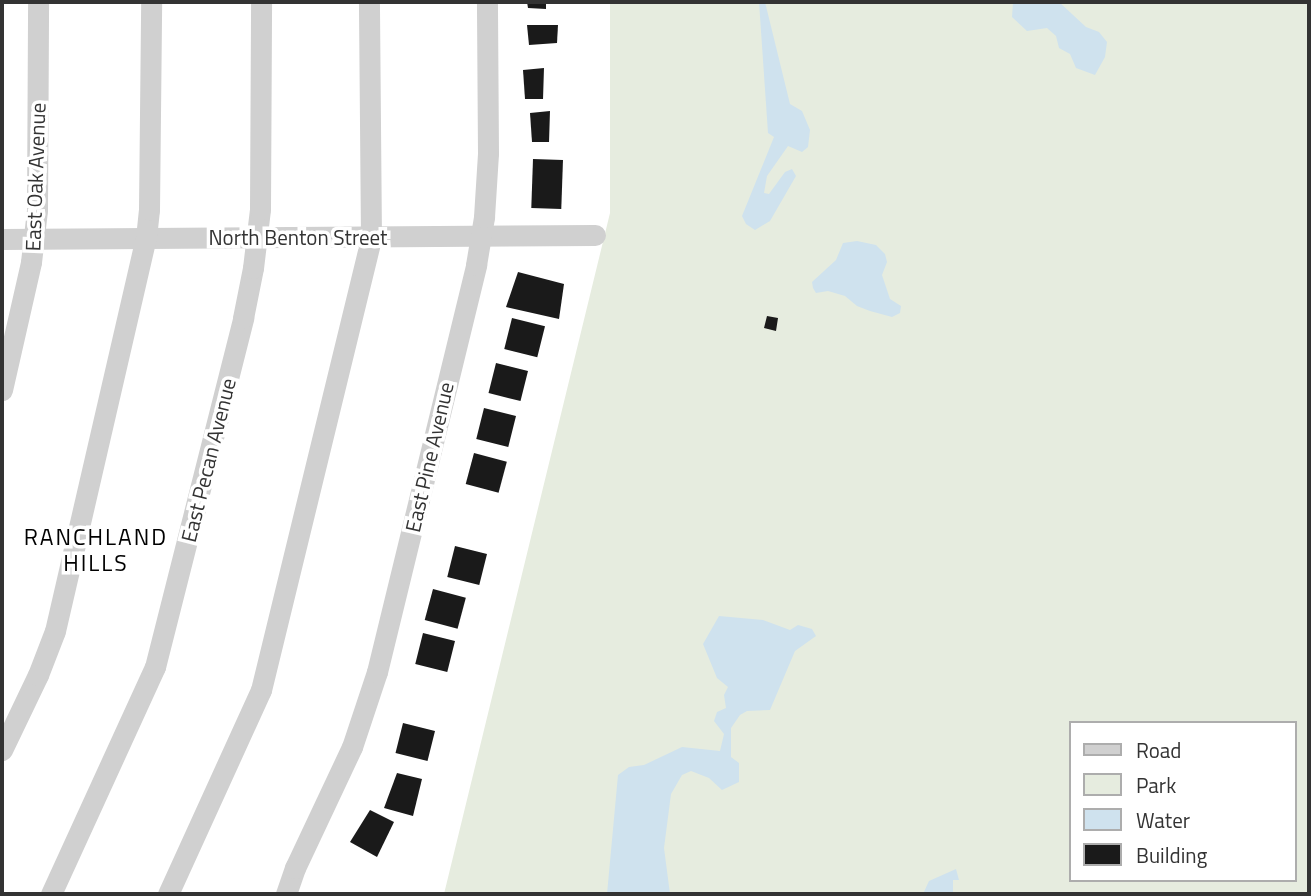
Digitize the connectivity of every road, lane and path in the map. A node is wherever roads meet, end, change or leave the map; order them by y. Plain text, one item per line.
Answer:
1 (38, 2) edge
2 (151, 2) edge
3 (261, 2) edge
4 (369, 2) edge
5 (488, 2) edge
6 (594, 235) dead end
7 (481, 237) junction
8 (146, 238) junction
9 (257, 238) junction
10 (371, 238) junction
11 (2, 239) edge
12 (34, 239) junction
13 (2, 390) edge
14 (2, 750) edge
15 (51, 894) edge
16 (168, 894) edge
17 (286, 894) edge

1 - 12 street, East Oak Avenue
2 - 8 street
3 - 9 street, East Pecan Avenue
4 - 10 street
5 - 7 street, East Pine Avenue
6 - 7 street, North Benton Street
7 - 10 street, North Benton Street
7 - 17 street, East Pine Avenue
8 - 9 street, North Benton Street
8 - 12 street, North Benton Street
8 - 14 street
9 - 10 street, North Benton Street
9 - 15 street, East Pecan Avenue
10 - 16 street
11 - 12 street, North Benton Street
12 - 13 street, East Oak Avenue

